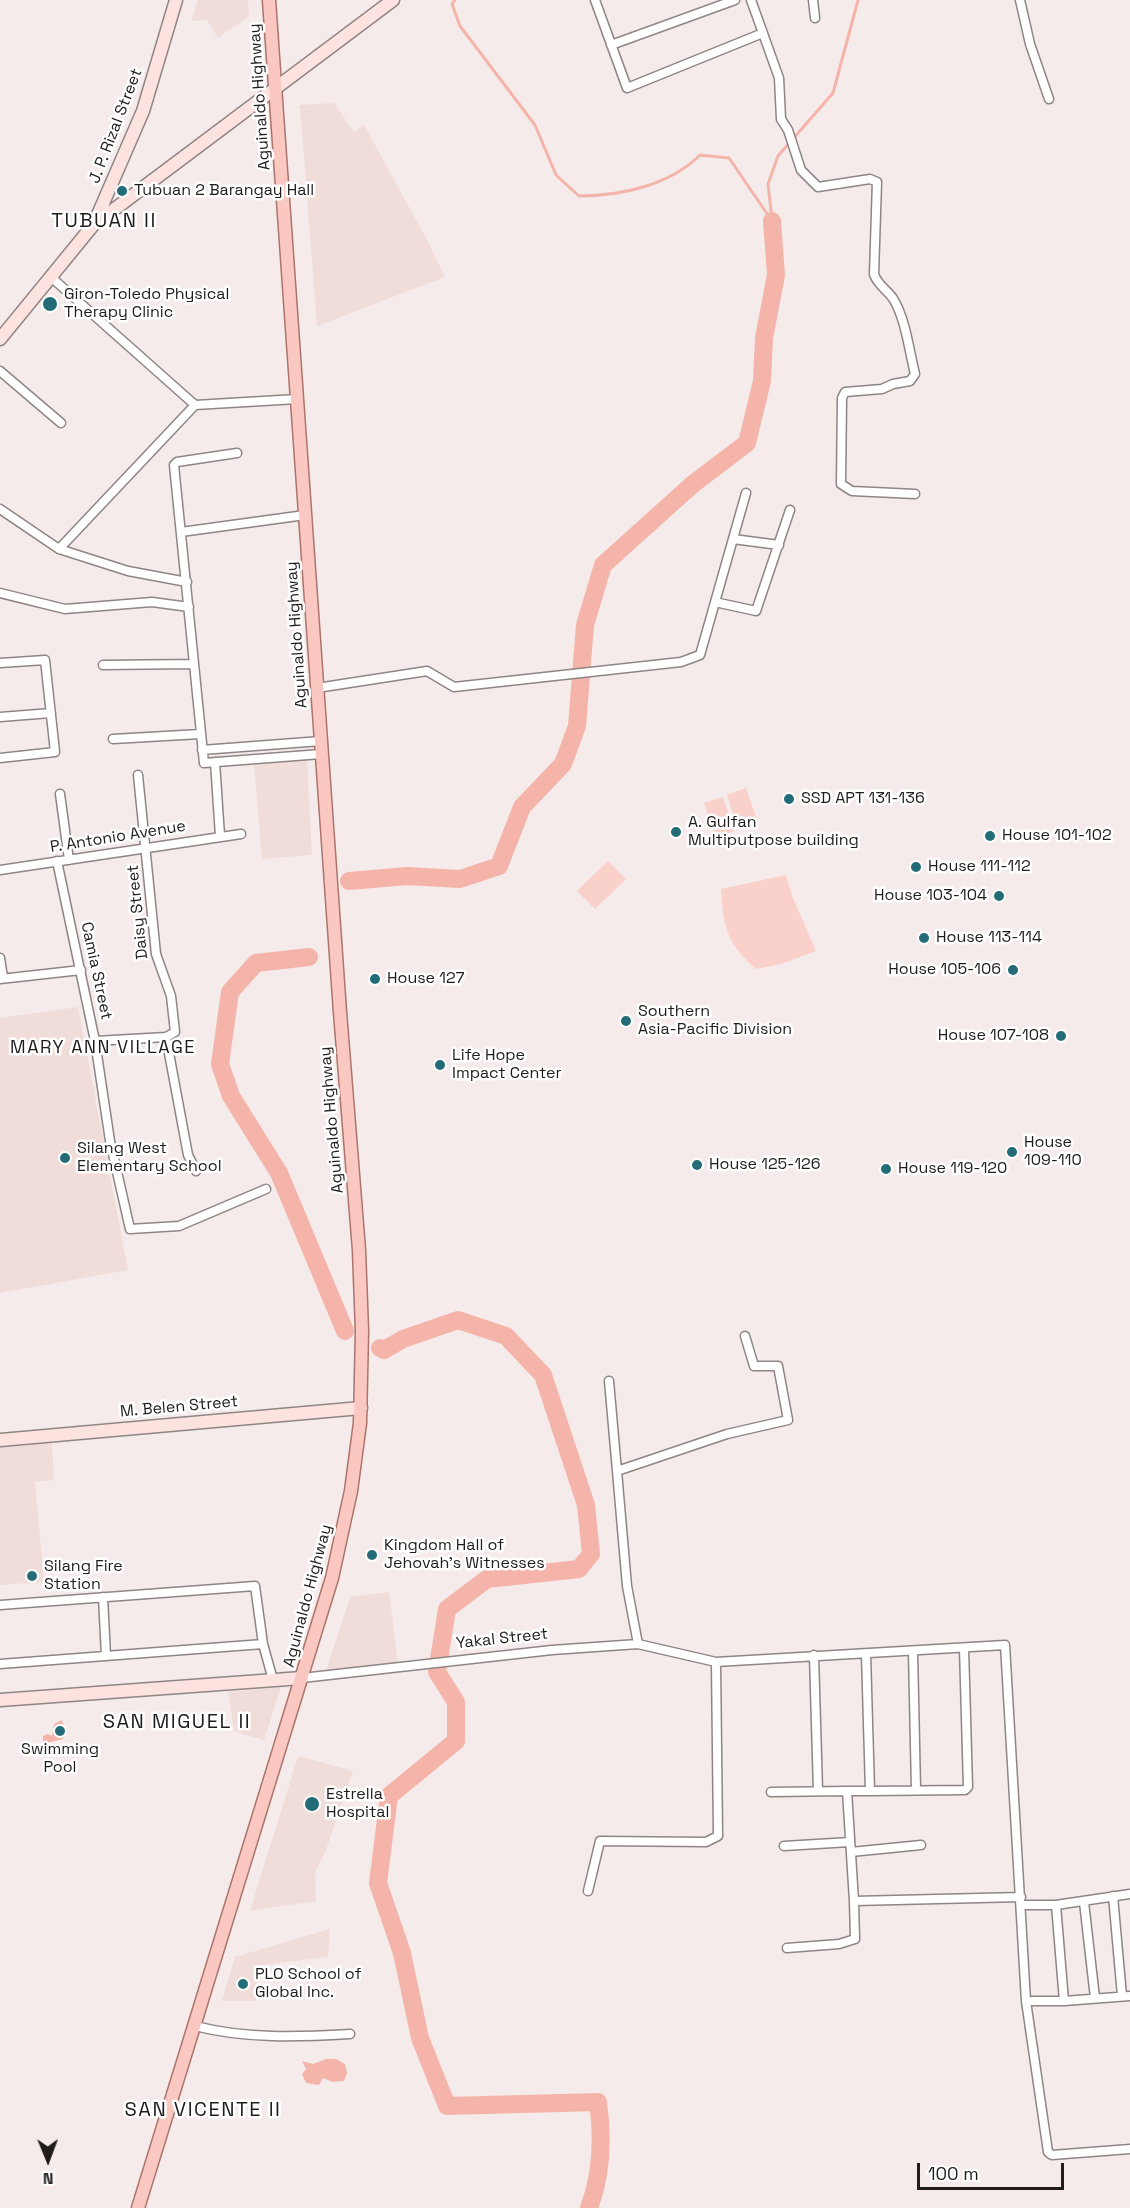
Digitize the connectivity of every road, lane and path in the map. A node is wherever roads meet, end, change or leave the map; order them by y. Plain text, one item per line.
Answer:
1 (176, 0) edge
2 (269, 0) edge
3 (393, 0) edge
4 (595, 0) edge
5 (735, 0) edge
6 (751, 0) edge
7 (813, 0) edge
8 (1020, 0) edge
9 (815, 18) dead end
10 (764, 33) junction
11 (611, 45) junction
12 (276, 85) junction
13 (1049, 99) dead end
14 (94, 224) junction
15 (52, 278) junction
16 (0, 339) edge
17 (0, 371) edge
18 (297, 399) junction
19 (195, 405) junction
20 (61, 423) dead end
21 (237, 453) dead end
22 (746, 493) dead end
23 (915, 494) dead end
24 (0, 508) edge
25 (790, 510) dead end
26 (305, 515) junction
27 (181, 532) junction
28 (733, 539) junction
29 (779, 545) junction
30 (59, 549) junction
31 (187, 582) junction
32 (0, 593) edge
33 (715, 602) junction
34 (189, 607) junction
35 (0, 663) edge
36 (194, 664) junction
37 (103, 665) dead end
38 (317, 688) junction
39 (51, 713) junction
40 (0, 717) edge
41 (200, 734) junction
42 (113, 739) dead end
43 (321, 747) junction
44 (202, 750) junction
45 (0, 758) edge
46 (215, 762) junction
47 (138, 775) dead end
48 (60, 794) dead end
49 (241, 834) dead end
50 (220, 836) junction
51 (147, 848) junction
52 (69, 860) junction
53 (57, 861) junction
54 (0, 870) edge
55 (0, 958) edge
56 (81, 970) junction
57 (2, 979) edge
58 (166, 1037) junction
59 (95, 1041) junction
60 (196, 1172) dead end
61 (266, 1189) dead end
62 (745, 1336) dead end
63 (609, 1381) dead end
64 (361, 1408) junction
65 (0, 1440) edge
66 (617, 1472) junction
67 (102, 1597) junction
68 (0, 1605) edge
69 (263, 1644) junction
70 (638, 1644) junction
71 (963, 1648) junction
72 (913, 1652) junction
73 (866, 1654) junction
74 (814, 1655) junction
75 (106, 1656) junction
76 (716, 1662) junction
77 (0, 1664) edge
78 (302, 1678) junction
79 (273, 1680) junction
80 (0, 1700) edge
81 (916, 1790) junction
82 (818, 1791) junction
83 (847, 1791) junction
84 (870, 1791) junction
85 (771, 1792) dead end
86 (850, 1842) junction
87 (921, 1845) dead end
88 (783, 1846) dead end
89 (851, 1852) junction
90 (588, 1891) dead end
91 (1130, 1894) edge
92 (1113, 1896) junction
93 (854, 1901) junction
94 (1021, 1901) junction
95 (1084, 1902) junction
96 (1056, 1905) junction
97 (787, 1948) dead end
98 (1126, 1996) edge
99 (1095, 1998) junction
100 (1026, 2001) junction
101 (1064, 2001) junction
102 (195, 2026) junction
103 (350, 2034) dead end
104 (1130, 2150) edge
105 (138, 2208) edge

1 - 14 main road, J. P. Rizal Street
2 - 12 main road, Aguinaldo Highway
3 - 12 main road
4 - 11 street
5 - 11 street
6 - 10 street
7 - 9 street
8 - 13 street
10 - 11 street
10 - 23 street
12 - 14 main road
12 - 18 main road, Aguinaldo Highway
14 - 15 main road, J. P. Rizal Street
15 - 16 main road, J. P. Rizal Street
15 - 19 street
17 - 20 street
18 - 19 street
18 - 26 main road, Aguinaldo Highway
19 - 30 street
21 - 27 street
22 - 28 street
24 - 30 street
25 - 29 street
26 - 27 street
26 - 38 main road, Aguinaldo Highway
27 - 31 street
28 - 29 street
28 - 33 street
29 - 33 street
30 - 31 street
31 - 34 street
32 - 34 street
33 - 38 street
34 - 36 street
35 - 39 street
36 - 37 street
36 - 41 street
38 - 43 main road, Aguinaldo Highway
39 - 40 street
39 - 45 street
41 - 42 street
41 - 44 street
43 - 44 street
43 - 46 street
43 - 64 main road, Aguinaldo Highway
44 - 46 street
46 - 50 street
47 - 51 street, Daisy Street
48 - 52 street
49 - 50 street, P. Antonio Avenue
50 - 51 street, P. Antonio Avenue
51 - 52 street, P. Antonio Avenue
51 - 58 street, Daisy Street
52 - 53 street, P. Antonio Avenue
53 - 54 street, P. Antonio Avenue
53 - 56 street, Camia Street
55 - 57 street
56 - 57 street
56 - 59 street, Camia Street
58 - 59 street
58 - 60 street, Daisy Street
59 - 61 street, Camia Street
62 - 66 street
63 - 66 street
64 - 65 main road, M. Belen Street
64 - 78 main road, Aguinaldo Highway
66 - 70 street
67 - 68 street
67 - 69 street
67 - 75 street
69 - 75 street
69 - 79 street
70 - 76 street, Yakal Street
70 - 78 street, Yakal Street
71 - 72 street, Yakal Street
71 - 81 street
71 - 94 street, Yakal Street
72 - 73 street, Yakal Street
72 - 81 street
73 - 74 street, Yakal Street
73 - 84 street
74 - 76 street, Yakal Street
74 - 82 street
75 - 77 street
76 - 90 street
78 - 79 main road, Yakal Street
78 - 102 main road, Aguinaldo Highway
79 - 80 main road, Yakal Street
81 - 84 street
82 - 83 street
82 - 85 street
83 - 84 street
83 - 86 street
86 - 88 street
86 - 89 street
87 - 89 street
89 - 93 street
91 - 92 street
92 - 95 street
92 - 98 street
93 - 94 street
93 - 97 street
94 - 96 street
94 - 100 street
95 - 96 street
95 - 99 street
96 - 101 street
98 - 99 street
99 - 101 street
100 - 101 street
100 - 104 street
102 - 103 street
102 - 105 main road, Aguinaldo Highway

